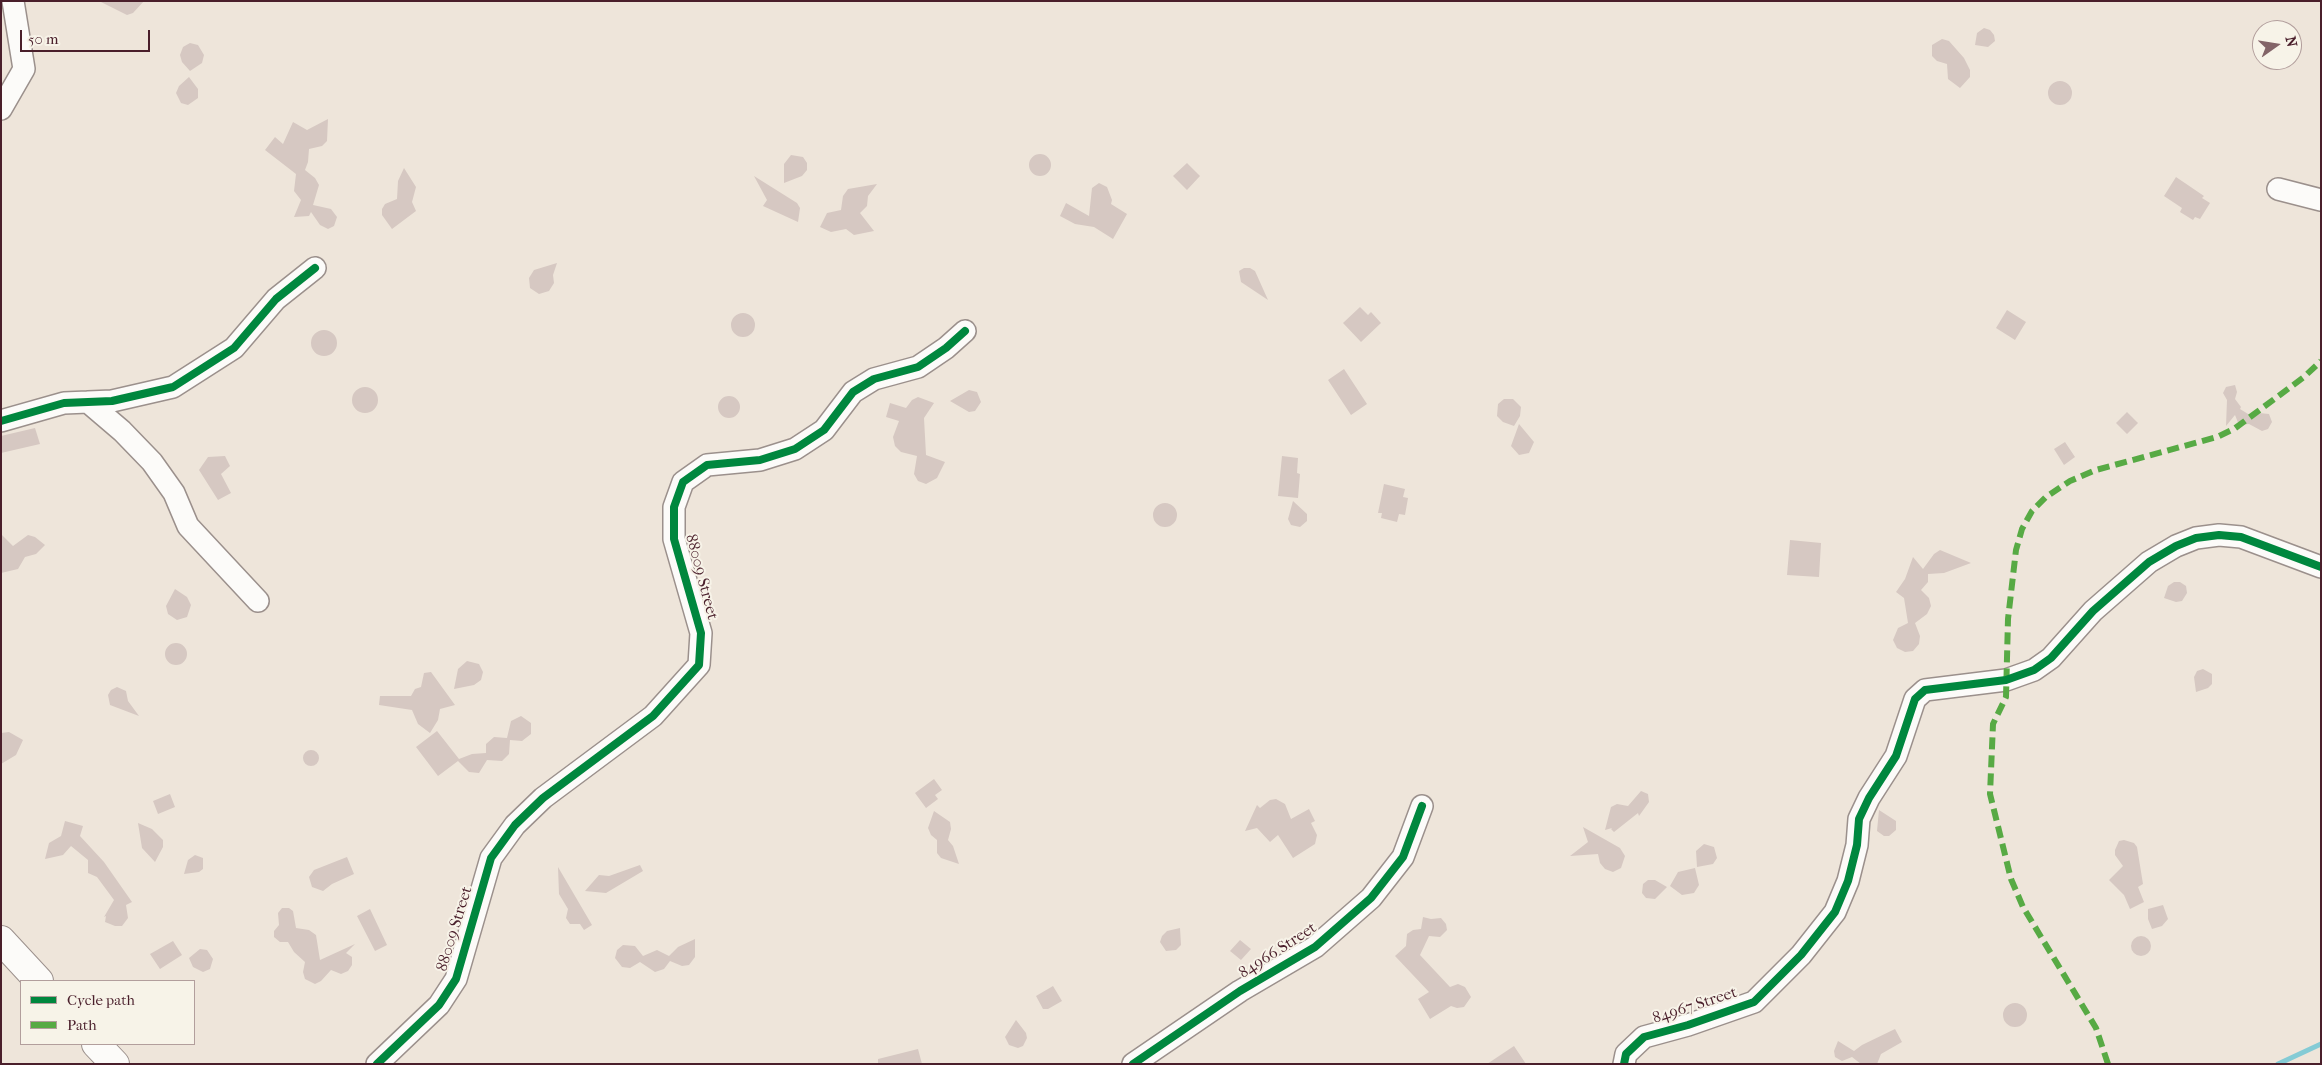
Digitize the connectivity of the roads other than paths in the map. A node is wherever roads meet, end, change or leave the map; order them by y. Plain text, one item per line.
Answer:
1 (13, 1) edge
2 (1, 109) edge
3 (2278, 189) dead end
4 (2321, 200) edge
5 (315, 268) dead end
6 (965, 331) dead end
7 (88, 402) junction
8 (1, 421) edge
9 (2321, 567) edge
10 (258, 601) dead end
11 (1422, 806) dead end
12 (1, 940) edge
13 (38, 980) edge
14 (97, 1045) edge
15 (115, 1064) edge
16 (377, 1064) edge
17 (1133, 1064) edge
18 (1624, 1064) edge

1 - 2 street
3 - 4 street
5 - 7 street
6 - 16 street, 88009 Street
7 - 8 street
7 - 10 street
9 - 18 street, 84967 Street
11 - 17 street, 84966 Street
12 - 13 street
14 - 15 street

